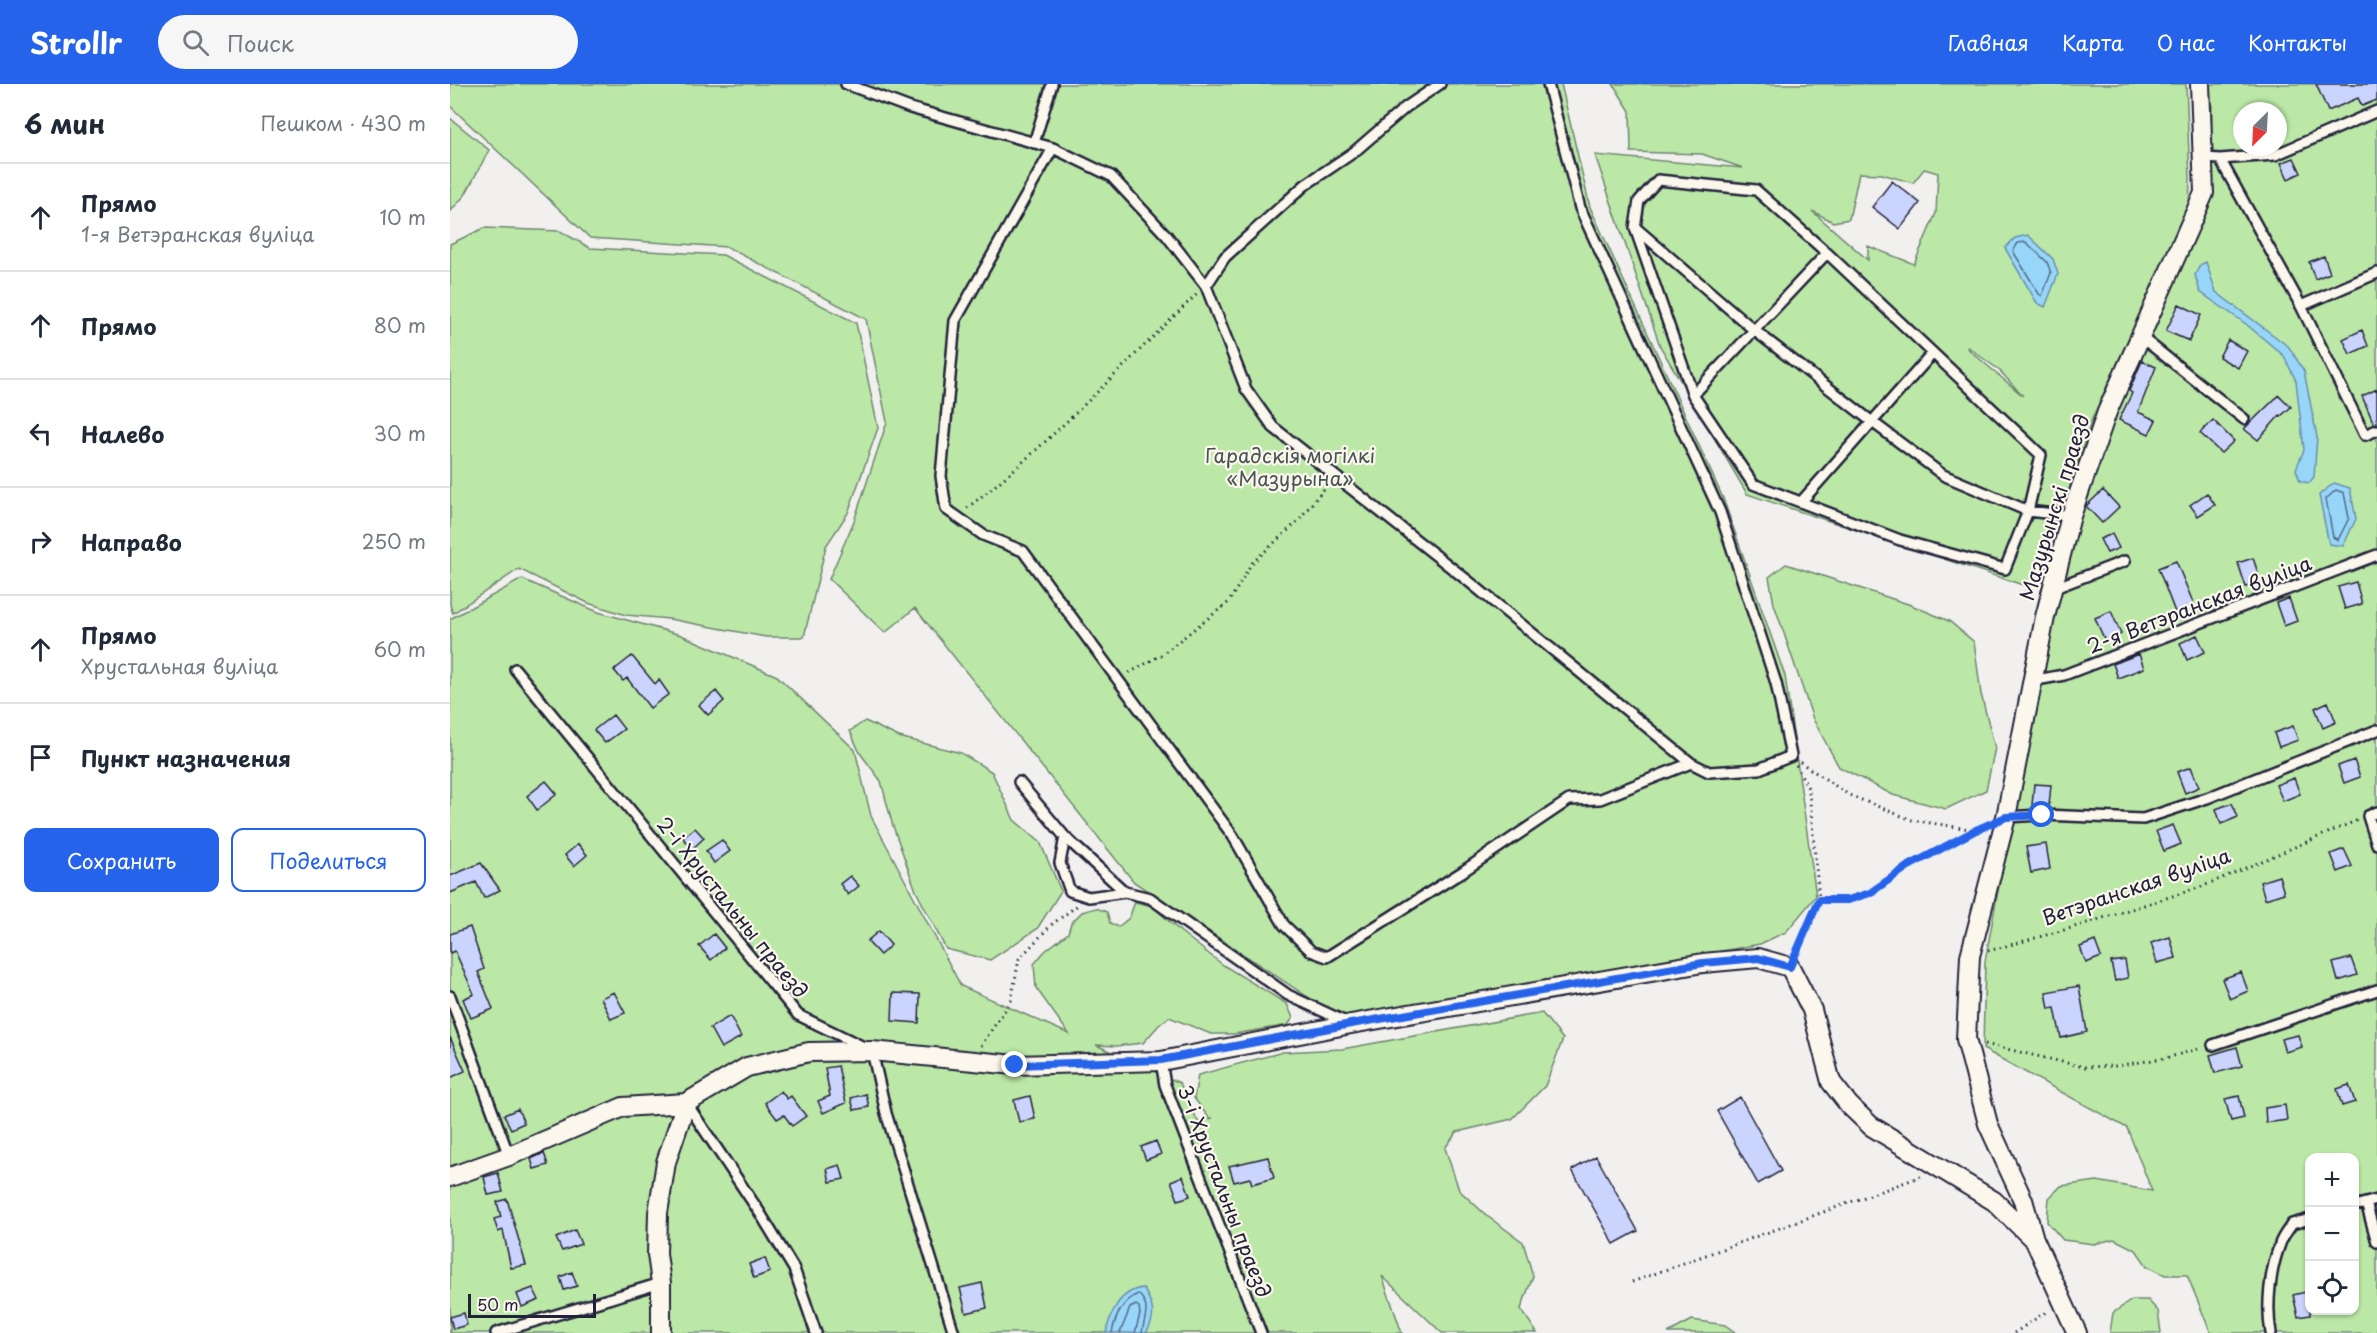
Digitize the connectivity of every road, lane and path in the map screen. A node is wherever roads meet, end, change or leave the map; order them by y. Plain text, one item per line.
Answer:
1 (846, 84) edge
2 (1052, 84) edge
3 (1440, 84) edge
4 (1548, 84) edge
5 (2200, 84) edge
6 (2377, 111) edge
7 (1034, 143) junction
8 (1053, 148) junction
9 (2212, 159) junction
10 (1635, 228) junction
11 (1827, 253) junction
12 (2377, 273) edge
13 (1206, 286) junction
14 (2301, 306) junction
15 (1754, 330) junction
16 (2141, 337) junction
17 (1933, 353) junction
18 (1693, 396) junction
19 (2244, 419) dead end
20 (1871, 422) junction
21 (2377, 430) edge
22 (1334, 475) junction
23 (1801, 502) junction
24 (2028, 512) junction
25 (956, 516) junction
26 (2071, 516) junction
27 (2377, 555) edge
28 (2125, 561) dead end
29 (2052, 589) junction
30 (515, 669) dead end
31 (1118, 680) junction
32 (2031, 681) junction
33 (2377, 730) edge
34 (1791, 756) junction
35 (1691, 763) junction
36 (1019, 782) dead end
37 (2372, 814) edge
38 (2006, 817) junction
39 (1976, 830) junction
40 (1065, 837) junction
41 (2377, 844) edge
42 (1125, 892) junction
43 (1089, 897) junction
44 (1819, 900) junction
45 (1970, 956) junction
46 (1790, 967) junction
47 (2377, 990) edge
48 (450, 996) edge
49 (1351, 1024) junction
50 (1966, 1039) junction
51 (2212, 1045) joint
52 (872, 1051) junction
53 (973, 1060) junction
54 (1161, 1060) junction
55 (686, 1103) junction
56 (509, 1156) junction
57 (1941, 1169) junction
58 (450, 1177) edge
59 (2377, 1200) edge
60 (2366, 1203) junction
61 (2359, 1205) edge
62 (2305, 1220) edge
63 (2035, 1241) junction
64 (2377, 1242) edge
65 (1632, 1282) dead end
66 (661, 1283) junction
67 (2063, 1300) junction
68 (496, 1333) edge
69 (661, 1333) edge
70 (816, 1333) edge
71 (954, 1333) edge
72 (1261, 1333) edge
73 (2014, 1333) edge
74 (2077, 1333) edge
75 (2271, 1333) edge

1 - 7 lane
2 - 7 lane
3 - 13 lane
4 - 34 lane
5 - 9 street, Мазурынскі праезд
6 - 9 lane
7 - 8 lane
8 - 13 lane
8 - 25 lane
9 - 14 lane
9 - 16 street, Мазурынскі праезд
10 - 11 lane
10 - 15 lane
10 - 18 lane
11 - 15 lane
11 - 17 lane
12 - 14 lane
13 - 22 lane
13 - 25 path
14 - 21 lane
15 - 18 lane
15 - 20 lane
16 - 19 lane
16 - 26 street, Мазурынскі праезд
17 - 20 lane
17 - 24 lane
18 - 23 lane
20 - 23 lane
20 - 24 lane
22 - 31 path
22 - 35 lane
23 - 24 lane
24 - 26 lane
25 - 31 lane
26 - 29 street, Мазурынскі праезд
27 - 32 lane, 2-я Ветэранская вуліца
28 - 29 lane
29 - 32 street, Мазурынскі праезд
30 - 52 lane, 2-і Хрустальны праезд
31 - 35 lane
32 - 38 street, Мазурынскі праезд
33 - 38 lane
34 - 35 lane
34 - 39 path
34 - 44 path
36 - 40 lane
37 - 41 lane
37 - 45 path, Ветэранская вуліца
38 - 39 path
38 - 45 street, Мазурынскі праезд
39 - 44 path
40 - 42 lane
40 - 43 lane
42 - 43 lane
42 - 49 lane
43 - 53 path
44 - 46 path
45 - 50 street, Мазурынскі праезд
46 - 49 street
46 - 57 street
47 - 51 lane
48 - 56 lane
49 - 54 street
50 - 51 path
50 - 63 street, Мазурынскі праезд
52 - 53 street
52 - 55 street
52 - 71 lane
53 - 54 street
54 - 72 lane, 3-і Хрустальны праезд
55 - 56 street
55 - 66 street
55 - 70 lane
56 - 58 street
57 - 63 street
57 - 65 path
59 - 60 lane
60 - 61 lane
60 - 64 lane
62 - 75 lane
63 - 67 street
66 - 68 lane
66 - 69 street
67 - 73 path
67 - 74 street

